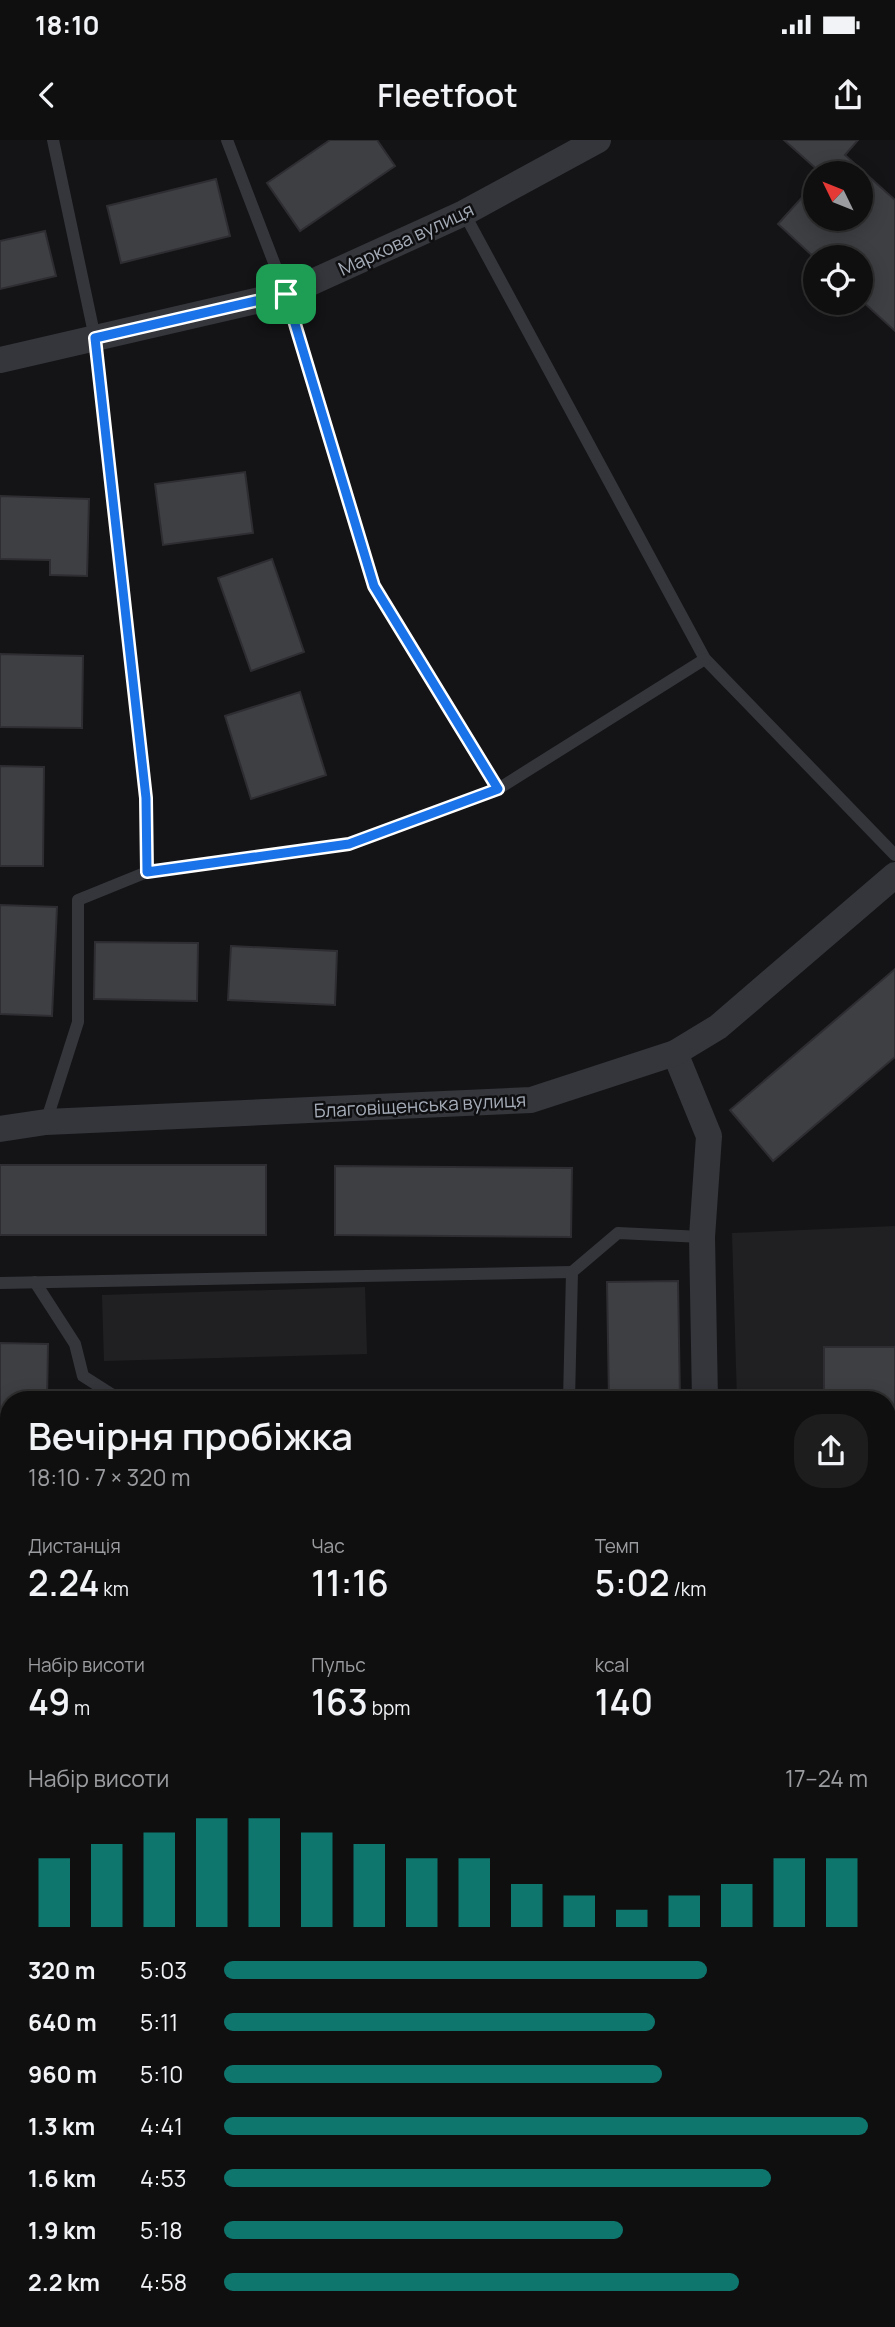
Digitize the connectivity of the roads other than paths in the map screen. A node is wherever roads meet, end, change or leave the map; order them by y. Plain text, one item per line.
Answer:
1 (53, 140) edge
2 (227, 140) edge
3 (598, 140) edge
4 (464, 213) junction
5 (286, 294) junction
6 (95, 338) junction
7 (0, 359) edge
8 (705, 659) junction
9 (498, 789) junction
10 (895, 855) edge
11 (147, 872) junction
12 (895, 875) edge
13 (675, 1052) junction
14 (46, 1122) junction
15 (0, 1129) edge
16 (702, 1237) junction
17 (572, 1272) junction
18 (35, 1282) junction
19 (0, 1283) edge
20 (108, 1391) edge
21 (569, 1391) edge
22 (705, 1391) edge

1 - 6 lane
2 - 5 lane
3 - 4 street, Маркова вулиця
4 - 5 street, Маркова вулиця
4 - 8 lane
5 - 6 street, Маркова вулиця
5 - 9 lane
6 - 7 street, Маркова вулиця
6 - 11 lane
8 - 9 lane
8 - 10 lane
9 - 11 lane
11 - 14 lane
12 - 13 street, Благовіщенська вулиця
13 - 14 street, Благовіщенська вулиця
13 - 16 street
14 - 15 street, Благовіщенська вулиця
16 - 17 lane
16 - 22 street
17 - 18 lane
17 - 21 lane
18 - 19 lane
18 - 20 lane

